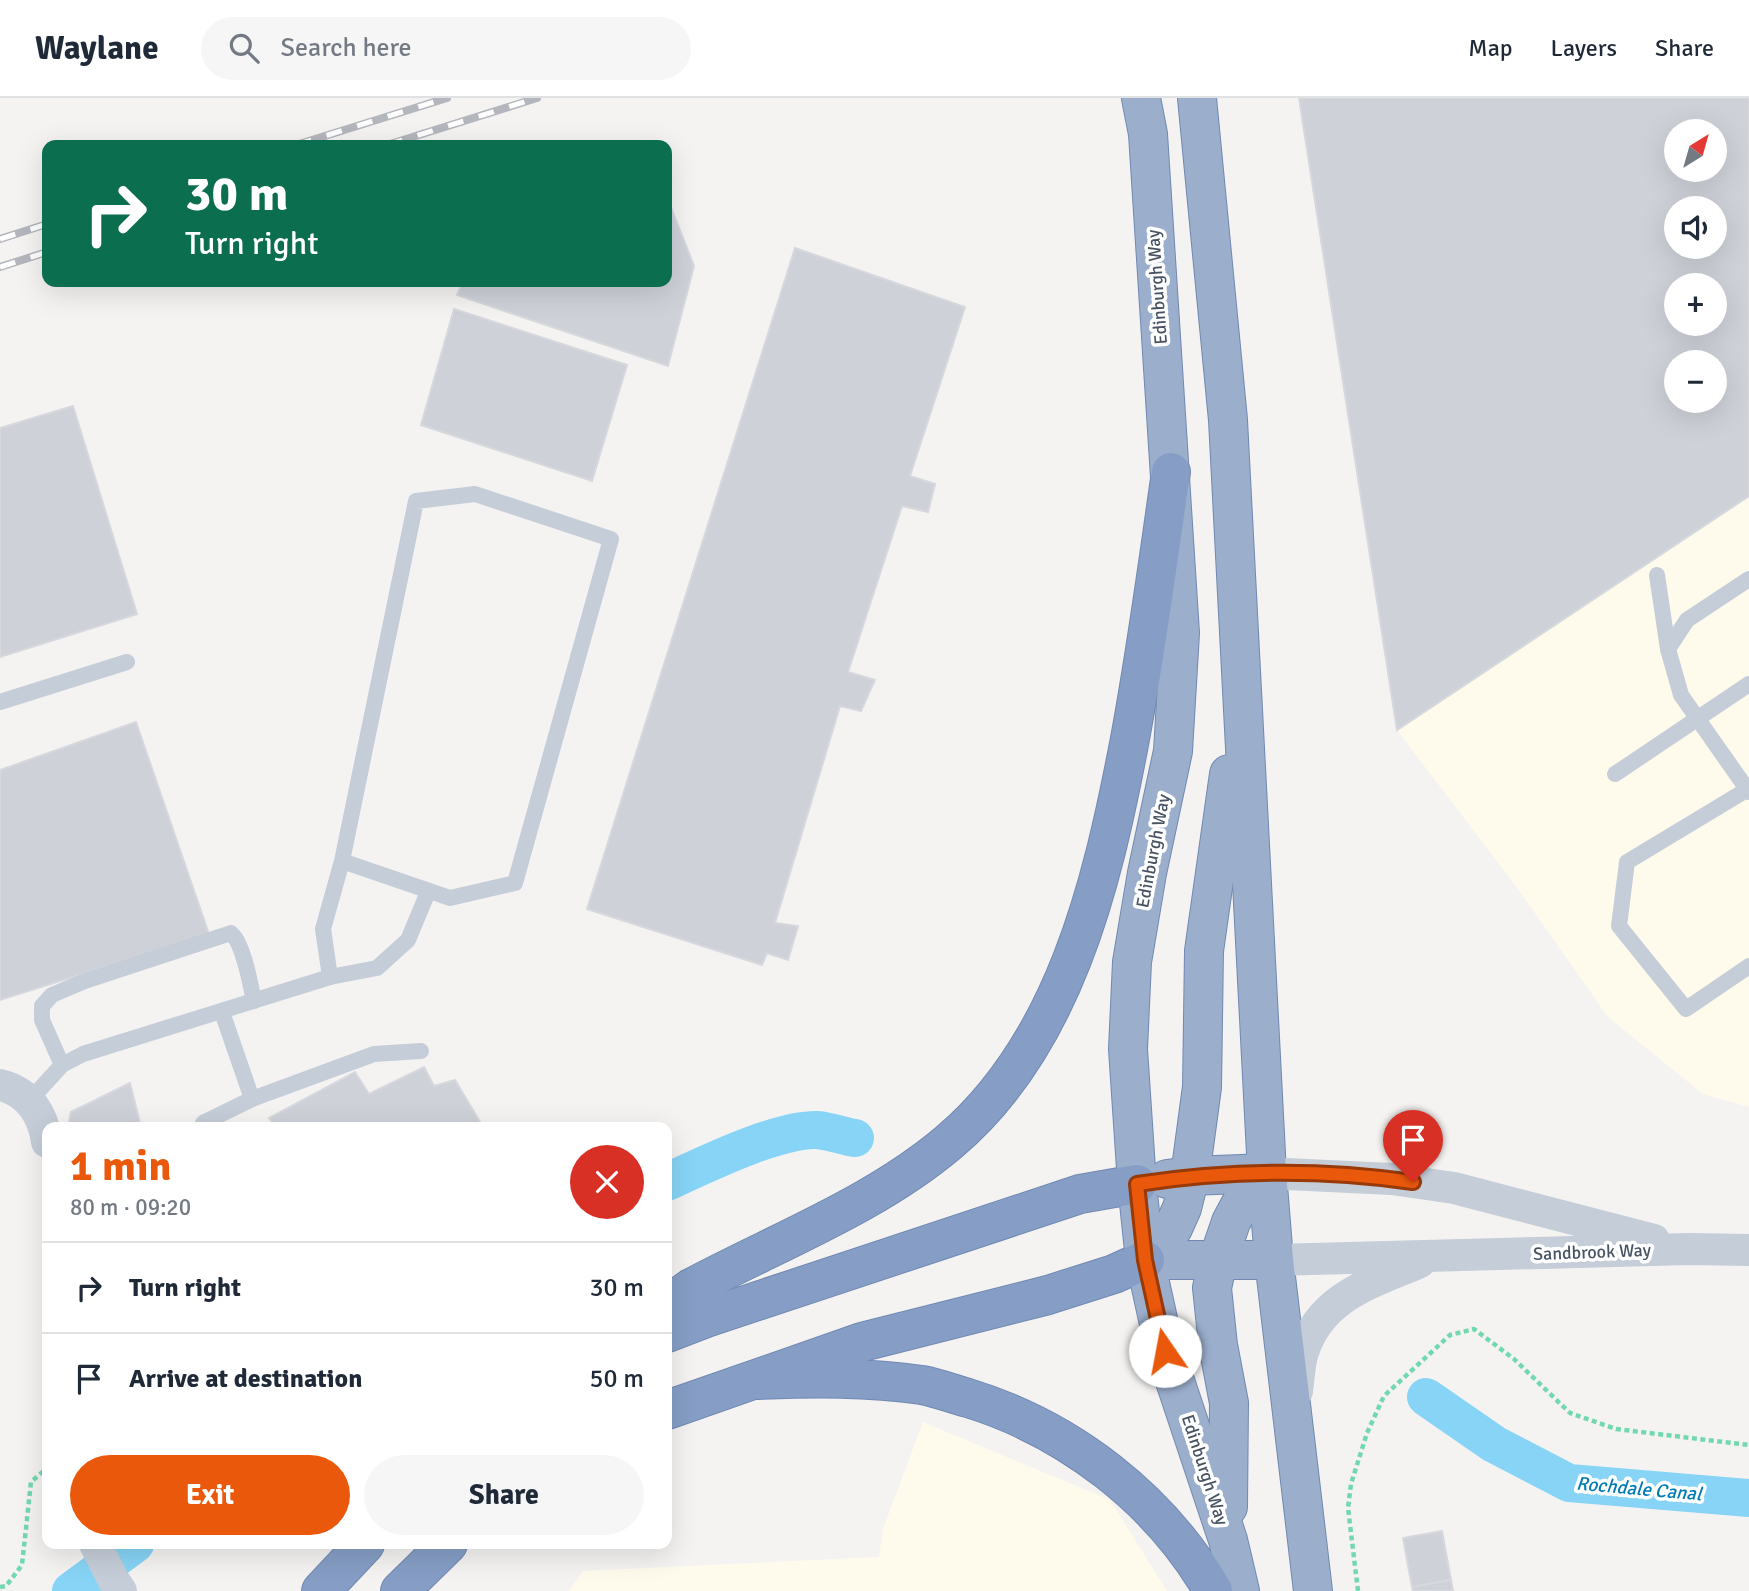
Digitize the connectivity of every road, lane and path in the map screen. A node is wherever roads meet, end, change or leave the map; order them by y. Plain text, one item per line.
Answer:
1 (1141, 98) edge
2 (1197, 98) edge
3 (1171, 472) junction
4 (1657, 575) dead end
5 (1749, 579) edge
6 (1668, 649) junction
7 (127, 662) dead end
8 (1749, 684) edge
9 (1241, 687) junction
10 (0, 702) edge
11 (1698, 718) junction
12 (1615, 774) dead end
13 (1746, 782) edge
14 (342, 861) junction
15 (428, 892) junction
16 (1749, 966) edge
17 (330, 977) junction
18 (254, 1001) junction
19 (222, 1012) junction
20 (421, 1051) dead end
21 (62, 1065) junction
22 (0, 1085) edge
23 (252, 1099) junction
24 (30, 1100) junction
25 (207, 1122) edge
26 (42, 1124) edge
27 (1267, 1172) junction
28 (1190, 1176) junction
29 (1137, 1184) junction
30 (1689, 1249) junction
31 (1749, 1250) edge
32 (1434, 1256) junction
33 (1145, 1260) junction
34 (1218, 1260) junction
35 (1274, 1260) junction
36 (672, 1301) edge
37 (672, 1331) edge
38 (758, 1380) junction
39 (672, 1408) edge
40 (1292, 1419) junction
41 (1749, 1445) edge
42 (42, 1472) edge
43 (1228, 1540) junction
44 (98, 1549) edge
45 (443, 1549) edge
46 (0, 1587) edge
47 (121, 1591) edge
48 (400, 1591) edge
49 (1213, 1591) edge
50 (1240, 1591) edge
51 (1312, 1591) edge
52 (1359, 1591) edge

1 - 3 highway, Edinburgh Way
2 - 9 highway
3 - 29 highway, Edinburgh Way
3 - 36 highway
4 - 6 lane
5 - 6 lane
6 - 11 lane
7 - 10 lane
8 - 11 lane
9 - 27 highway
9 - 28 highway
11 - 12 lane
11 - 13 lane
13 - 16 lane
14 - 15 lane
14 - 15 lane
14 - 17 lane
15 - 17 lane
17 - 18 lane
18 - 19 lane
18 - 21 lane
19 - 21 lane
19 - 23 lane
20 - 23 lane
21 - 24 lane
22 - 24 street
23 - 25 lane
24 - 26 street
27 - 28 highway
27 - 30 street
27 - 34 highway
27 - 35 highway
28 - 29 highway
28 - 33 highway
29 - 33 highway, Edinburgh Way
29 - 37 highway
30 - 31 street, Sandbrook Way
30 - 32 street, Sandbrook Way
32 - 35 street, Sandbrook Way
32 - 40 street, Sandbrook Way
33 - 34 highway
33 - 38 highway
33 - 43 highway, Edinburgh Way
34 - 35 highway
34 - 43 highway
35 - 40 highway
38 - 39 highway
38 - 49 highway
40 - 51 highway
41 - 52 path
42 - 46 path
43 - 50 highway, Edinburgh Way
44 - 47 street
45 - 48 highway

